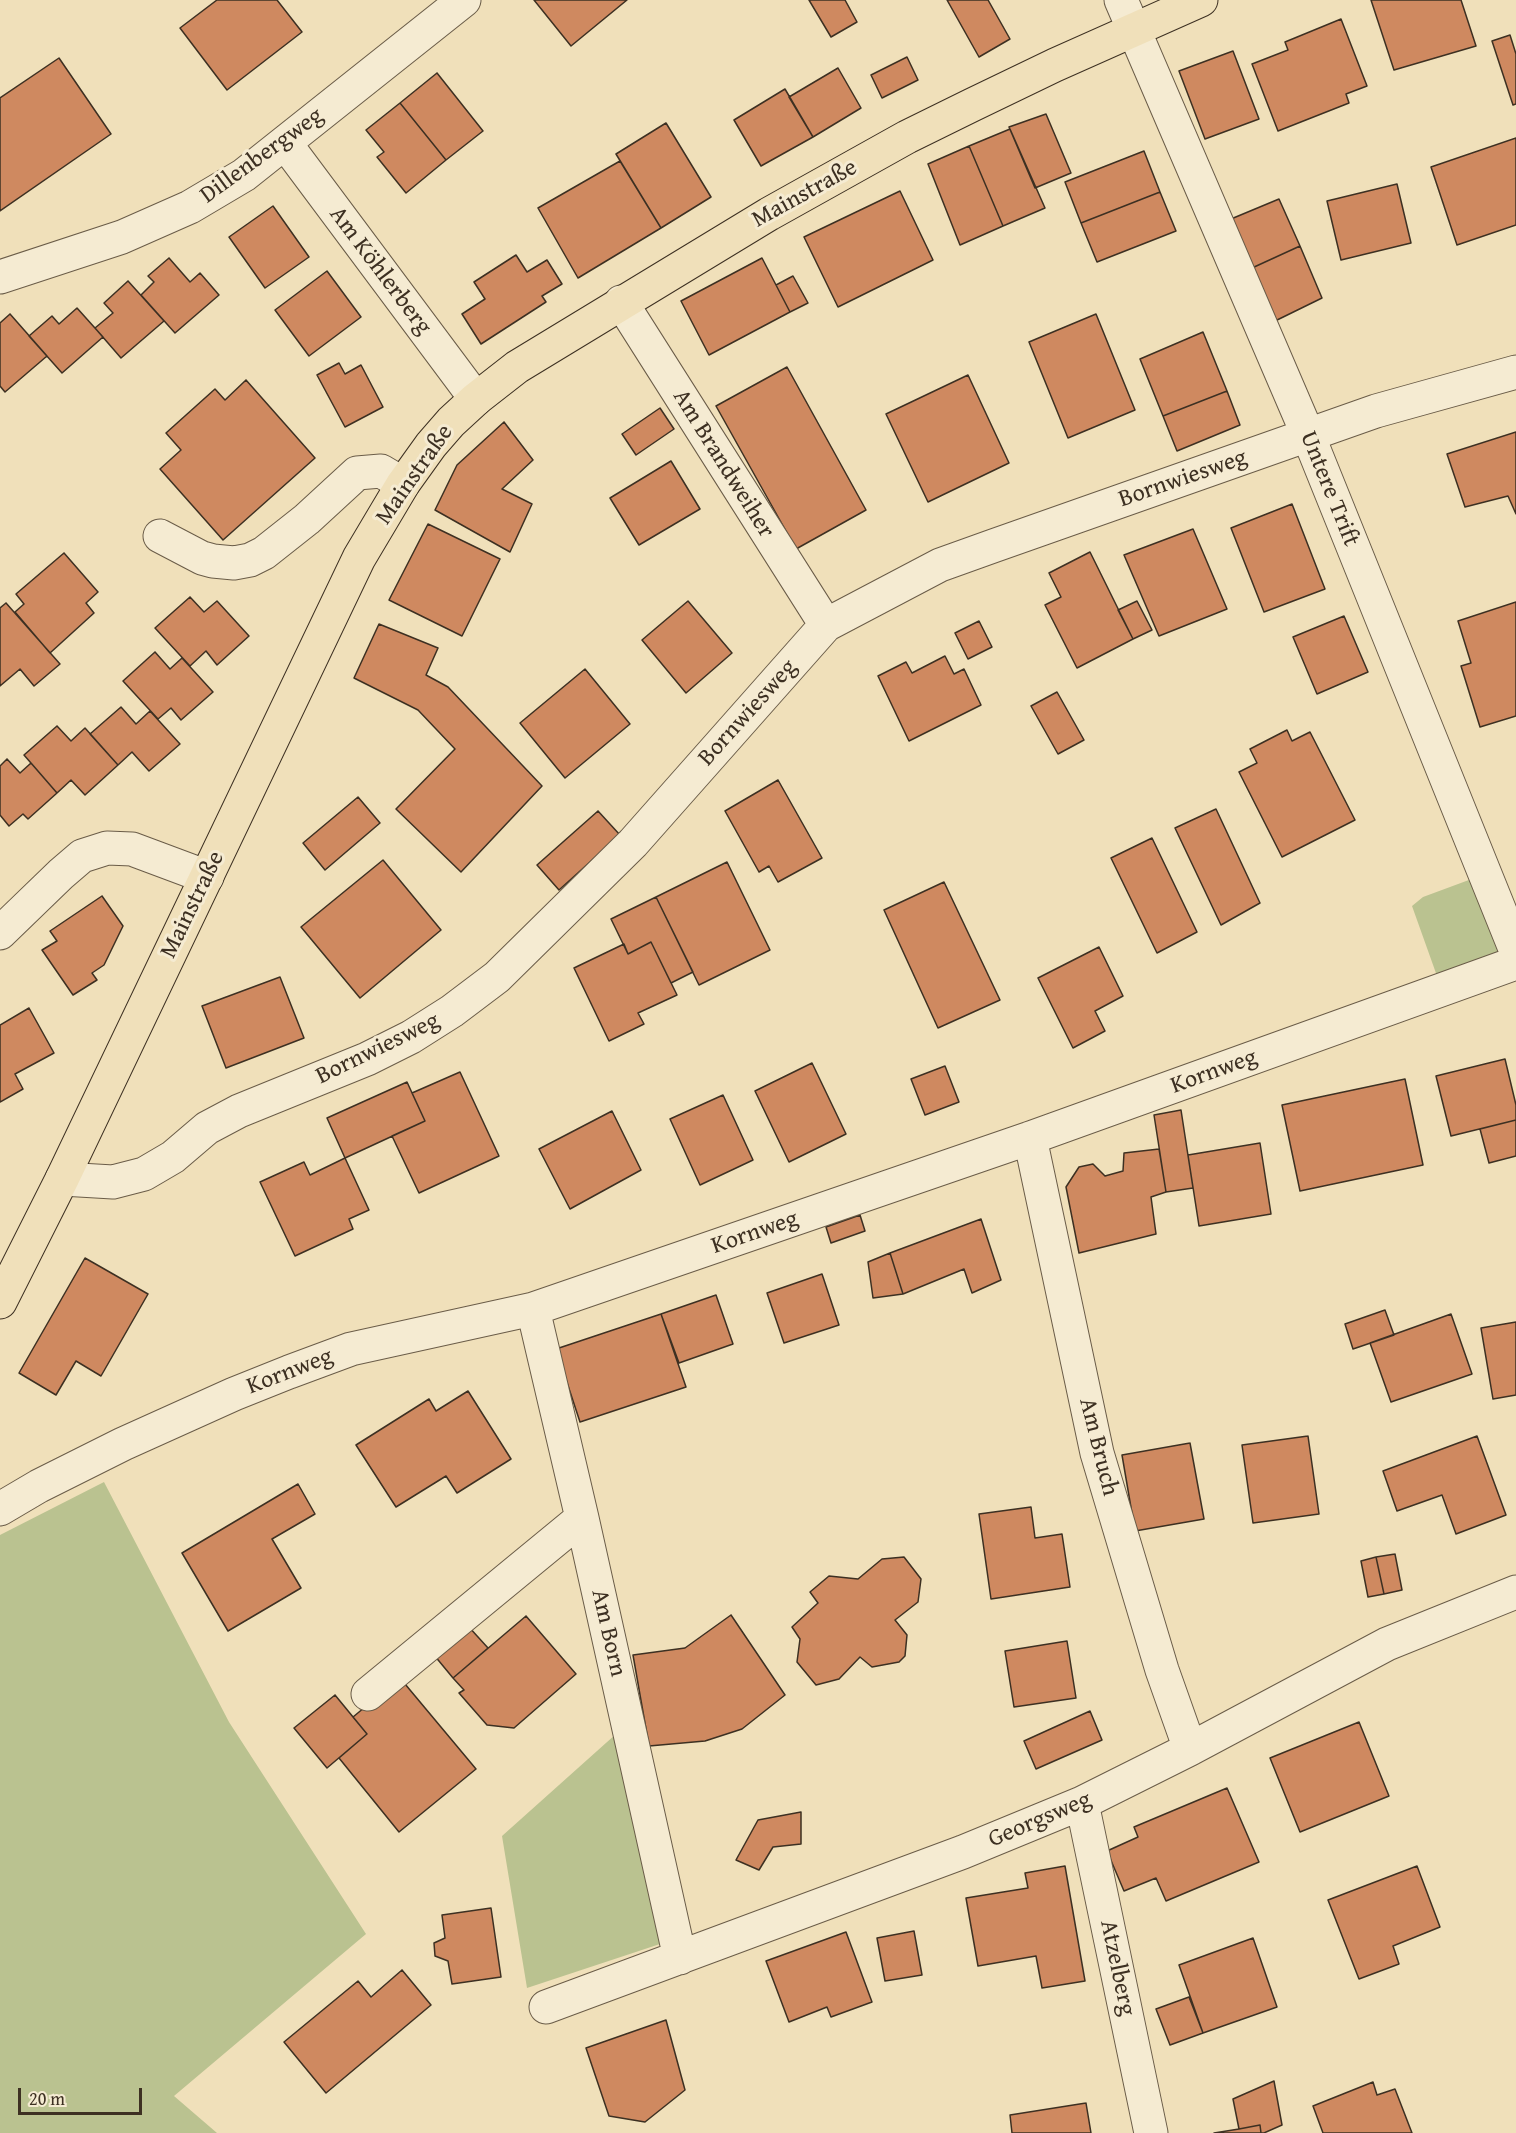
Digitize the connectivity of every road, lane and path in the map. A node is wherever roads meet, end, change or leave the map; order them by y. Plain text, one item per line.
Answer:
1 (464, 0) edge
2 (1201, 0) edge
3 (1128, 14) edge
4 (285, 143) junction
5 (0, 277) edge
6 (621, 302) junction
7 (1516, 372) edge
8 (476, 399) junction
9 (1308, 435) junction
10 (403, 484) junction
11 (160, 536) dead end
12 (826, 626) junction
13 (207, 877) junction
14 (0, 933) edge
15 (1516, 951) edge
16 (1516, 963) edge
17 (1030, 1138) junction
18 (62, 1179) junction
19 (0, 1302) edge
20 (533, 1309) junction
21 (0, 1509) edge
22 (582, 1518) junction
23 (1516, 1592) edge
24 (368, 1694) dead end
25 (1190, 1749) junction
26 (1082, 1803) junction
27 (680, 1959) junction
28 (546, 2007) dead end
29 (1151, 2133) edge

1 - 4 street, Dillenbergweg
2 - 3 main road, Mainstraße
3 - 6 main road, Mainstraße
3 - 9 street, Untere Trift
4 - 5 street, Dillenbergweg
4 - 8 street, Am Köhlerberg
6 - 8 main road, Mainstraße
6 - 12 street, Am Brandweiher
7 - 9 street, Bornwiesweg
8 - 10 main road, Mainstraße
9 - 12 street, Bornwiesweg
9 - 15 street, Untere Trift
10 - 11 street
10 - 13 main road, Mainstraße
12 - 18 street, Bornwiesweg
13 - 14 street
13 - 18 main road, Mainstraße
16 - 17 street, Kornweg
17 - 20 street, Kornweg
17 - 25 street, Am Bruch
18 - 19 main road, Mainstraße
20 - 21 street, Kornweg
20 - 22 street, Am Born
22 - 24 street
22 - 27 street, Am Born
23 - 25 street, Georgsweg
25 - 26 street, Georgsweg
26 - 27 street, Georgsweg
26 - 29 street, Atzelberg
27 - 28 street, Georgsweg

